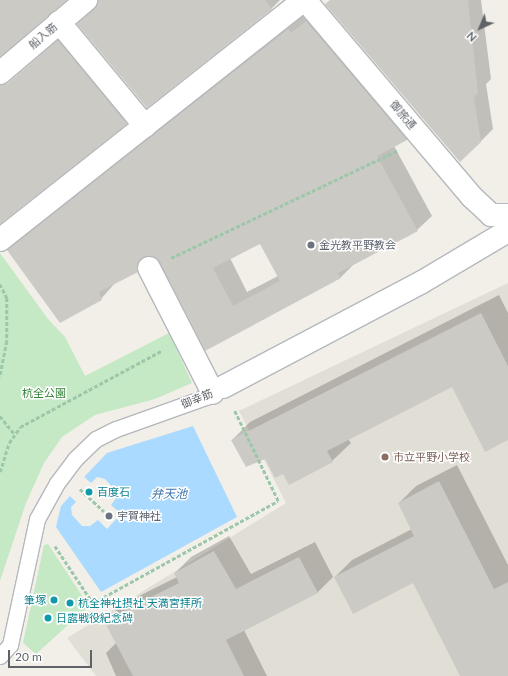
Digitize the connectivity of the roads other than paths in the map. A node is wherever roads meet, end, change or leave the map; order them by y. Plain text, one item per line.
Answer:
1 (86, 0) edge
2 (304, 0) edge
3 (59, 22) junction
4 (0, 73) edge
5 (145, 126) junction
6 (508, 215) edge
7 (508, 231) edge
8 (0, 240) edge
9 (149, 268) road end
10 (218, 390) junction
11 (0, 656) edge

1 - 3 street, 船入筋
2 - 5 street
2 - 6 street, 御旅通
3 - 4 street, 船入筋
3 - 5 street
5 - 8 street
7 - 10 street, 御幸筋
9 - 10 street
10 - 11 lane, 御幸筋

